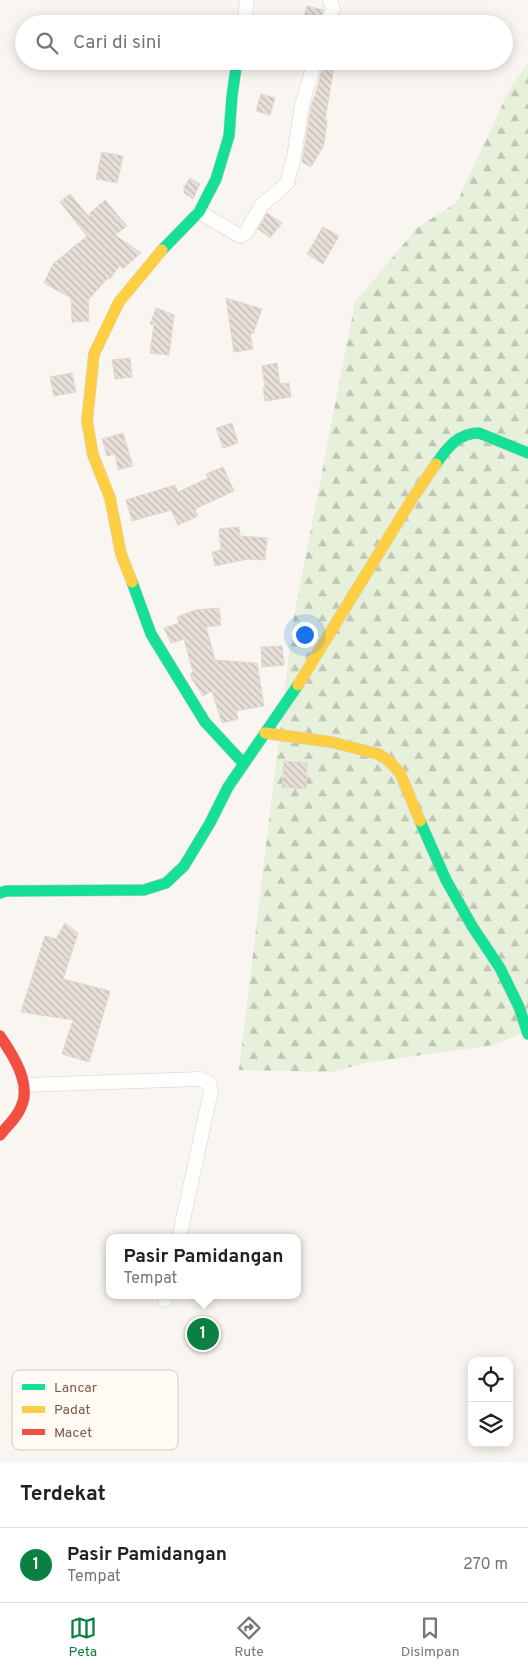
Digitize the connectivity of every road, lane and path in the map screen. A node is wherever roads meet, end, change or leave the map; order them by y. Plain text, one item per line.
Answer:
1 (247, 0) edge
2 (330, 0) edge
3 (245, 15) edge
4 (331, 15) edge
5 (236, 70) edge
6 (312, 70) edge
7 (199, 212) junction
8 (528, 453) edge
9 (265, 733) junction
10 (244, 764) junction
11 (0, 893) edge
12 (528, 1034) edge
13 (0, 1036) edge
14 (24, 1085) junction
15 (0, 1134) edge
16 (180, 1234) edge

1 - 3 street
2 - 4 street
5 - 7 street
6 - 7 street
7 - 10 street
8 - 9 street
9 - 10 street
9 - 12 street
10 - 11 street
13 - 14 street
14 - 15 street
14 - 16 street

